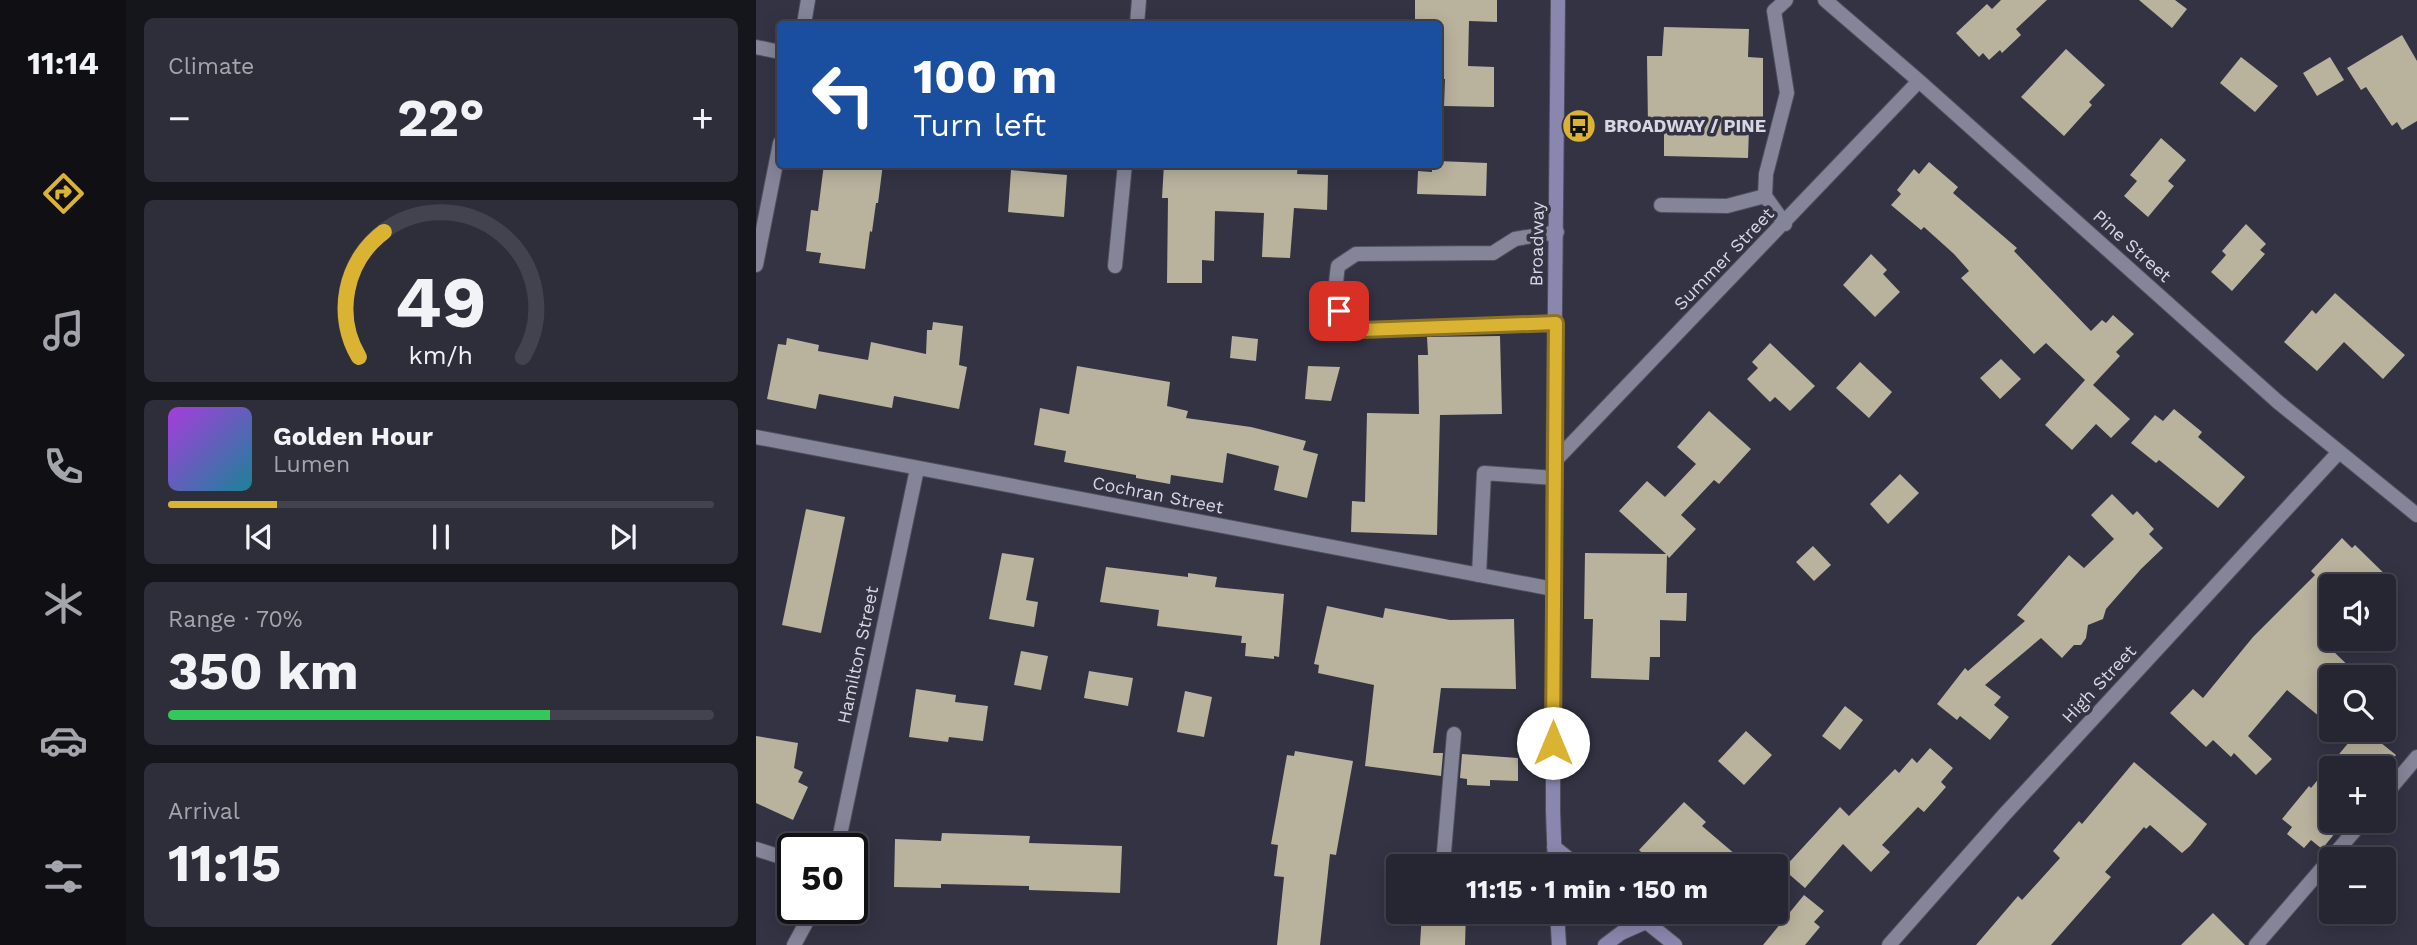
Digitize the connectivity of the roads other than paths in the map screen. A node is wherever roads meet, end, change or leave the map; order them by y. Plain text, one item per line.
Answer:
1 (808, 0) edge
2 (1139, 0) edge
3 (1558, 0) edge
4 (1825, 0) edge
5 (1775, 4) edge
6 (804, 21) edge
7 (1137, 21) edge
8 (756, 47) edge
9 (777, 51) edge
10 (1919, 81) junction
11 (777, 159) edge
12 (1125, 168) edge
13 (1765, 195) junction
14 (1661, 205) dead end
15 (1784, 224) junction
16 (1557, 232) junction
17 (756, 265) edge
18 (1115, 266) dead end
19 (1556, 323) junction
20 (756, 437) edge
21 (2339, 452) junction
22 (1554, 462) junction
23 (917, 469) junction
24 (1554, 478) junction
25 (2417, 515) edge
26 (1479, 575) junction
27 (1553, 589) junction
28 (1454, 734) dead end
29 (2417, 757) edge
30 (2396, 782) edge
31 (839, 833) edge
32 (2353, 833) edge
33 (1554, 847) junction
34 (756, 849) edge
35 (1444, 854) edge
36 (1554, 854) edge
37 (1563, 854) edge
38 (777, 856) edge
39 (805, 924) edge
40 (1558, 924) edge
41 (1641, 924) edge
42 (1649, 924) edge
43 (794, 945) edge
44 (1559, 945) edge
45 (1605, 945) edge
46 (1675, 945) edge
47 (1889, 945) edge
48 (2256, 945) edge

1 - 6 street
2 - 7 street
3 - 16 main road, Broadway
4 - 10 street, Pine Street
5 - 13 street
8 - 9 street
10 - 15 street, Summer Street
10 - 21 street, Pine Street
11 - 17 street
12 - 18 street
13 - 14 street
13 - 15 street
15 - 22 street, Summer Street
16 - 19 main road, Broadway
16 - 19 street
19 - 22 main road, Broadway
20 - 23 street, Cochran Street
21 - 25 street, Pine Street
21 - 47 street, High Street
22 - 24 main road, Broadway
23 - 26 street, Cochran Street
23 - 31 street, Hamilton Street
24 - 26 street
24 - 27 main road, Broadway
26 - 27 street, Cochran Street
27 - 33 main road, Broadway
28 - 35 street
29 - 30 street
32 - 48 street
33 - 36 main road, Broadway
33 - 37 main road
34 - 38 street
39 - 43 street
40 - 44 main road
41 - 45 main road
42 - 46 main road

